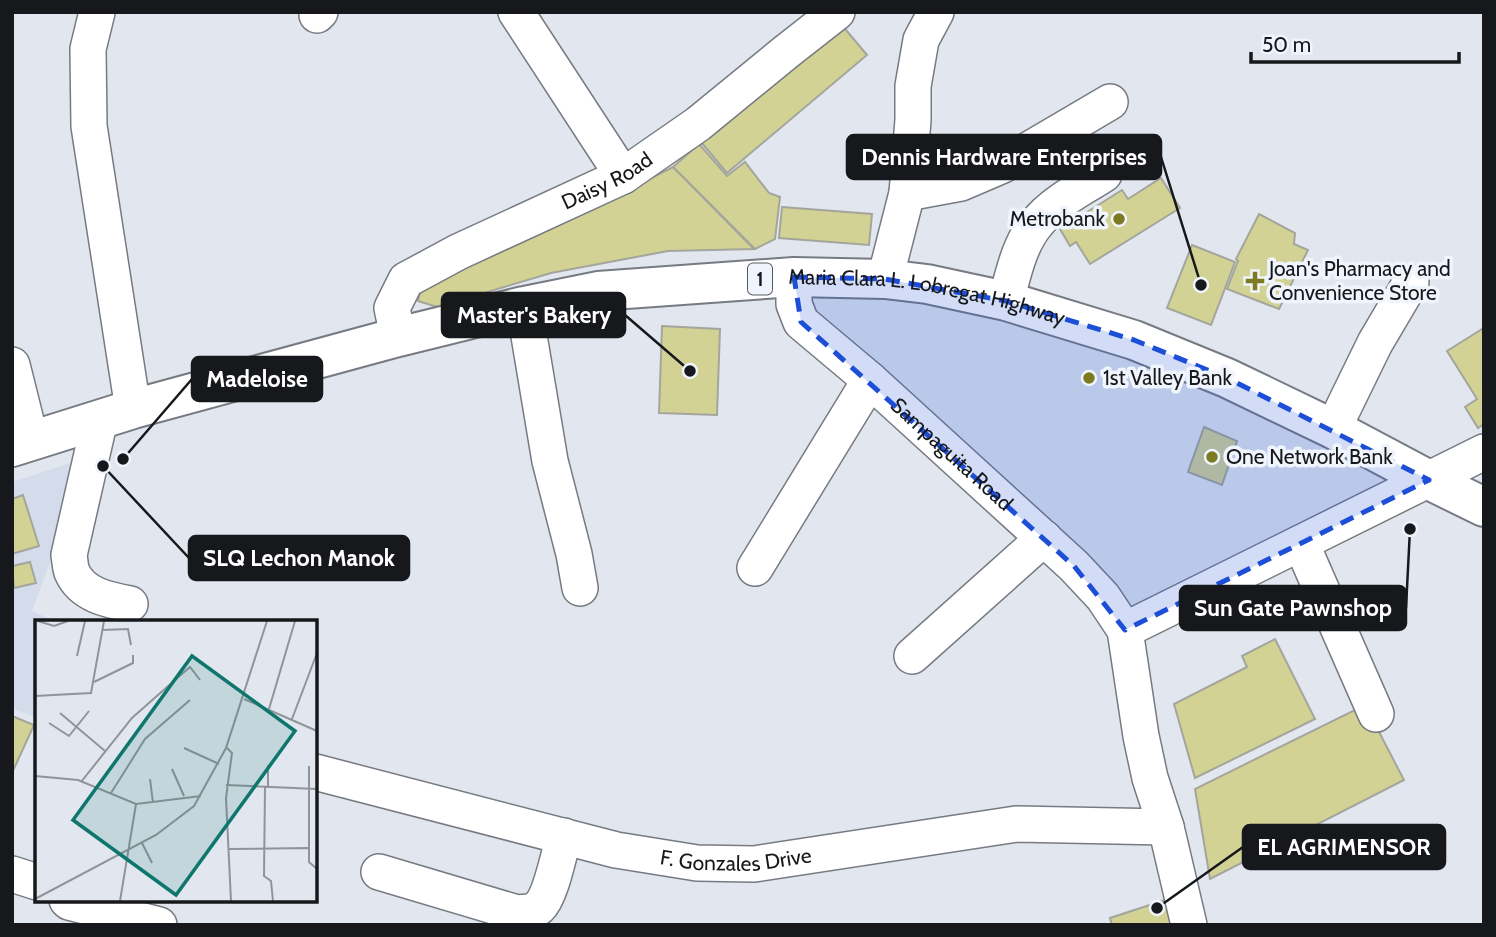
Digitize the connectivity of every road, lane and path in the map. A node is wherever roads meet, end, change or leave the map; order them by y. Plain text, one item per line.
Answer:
1 (97, 12) edge
2 (516, 12) edge
3 (837, 12) edge
4 (936, 12) edge
5 (1110, 102) dead end
6 (1104, 174) dead end
7 (623, 176) junction
8 (907, 192) junction
9 (794, 276) junction
10 (886, 279) junction
11 (1411, 282) dead end
12 (1006, 300) junction
13 (524, 306) junction
14 (398, 337) junction
15 (12, 365) edge
16 (870, 380) junction
17 (116, 414) junction
18 (1333, 429) junction
19 (21, 444) edge
20 (1484, 452) edge
21 (1429, 480) junction
22 (1484, 507) edge
23 (1044, 538) junction
24 (1301, 543) junction
25 (755, 568) dead end
26 (580, 589) dead end
27 (130, 604) dead end
28 (1125, 630) junction
29 (912, 656) dead end
30 (1376, 713) dead end
31 (317, 773) edge
32 (1166, 827) junction
33 (564, 836) junction
34 (379, 872) dead end
35 (12, 874) edge
36 (35, 881) edge
37 (73, 902) edge
38 (159, 925) edge
39 (1189, 925) edge

1 - 17 street
2 - 7 street
3 - 7 street, Daisy Road
4 - 8 street
5 - 8 street
6 - 12 street
7 - 14 street, Daisy Road
8 - 10 street
9 - 10 highway, Maria Clara L. Lobregat Highway / 1
9 - 13 highway, Maria Clara L. Lobregat Highway / 1
9 - 16 street, Sampaguita Road
10 - 12 highway, Maria Clara L. Lobregat Highway / 1
11 - 18 street
12 - 18 highway, Maria Clara L. Lobregat Highway / 1
13 - 14 highway, Maria Clara L. Lobregat Highway / 1
13 - 26 street
14 - 17 highway, Maria Clara L. Lobregat Highway / 1
15 - 19 street
16 - 23 street, Sampaguita Road
16 - 25 street
17 - 19 highway, Maria Clara L. Lobregat Highway / 1
17 - 27 street
18 - 21 highway, Maria Clara L. Lobregat Highway / 1
20 - 21 street
21 - 22 highway, Maria Clara L. Lobregat Highway / 1
21 - 24 street
23 - 28 street, Sampaguita Road
23 - 29 street
24 - 28 street
24 - 30 street
28 - 32 street, Sampaguita Road
31 - 33 street, F. Gonzales Drive
32 - 33 street, F. Gonzales Drive
32 - 39 street, Sampaguita Road
33 - 34 street
35 - 36 street
37 - 38 street

